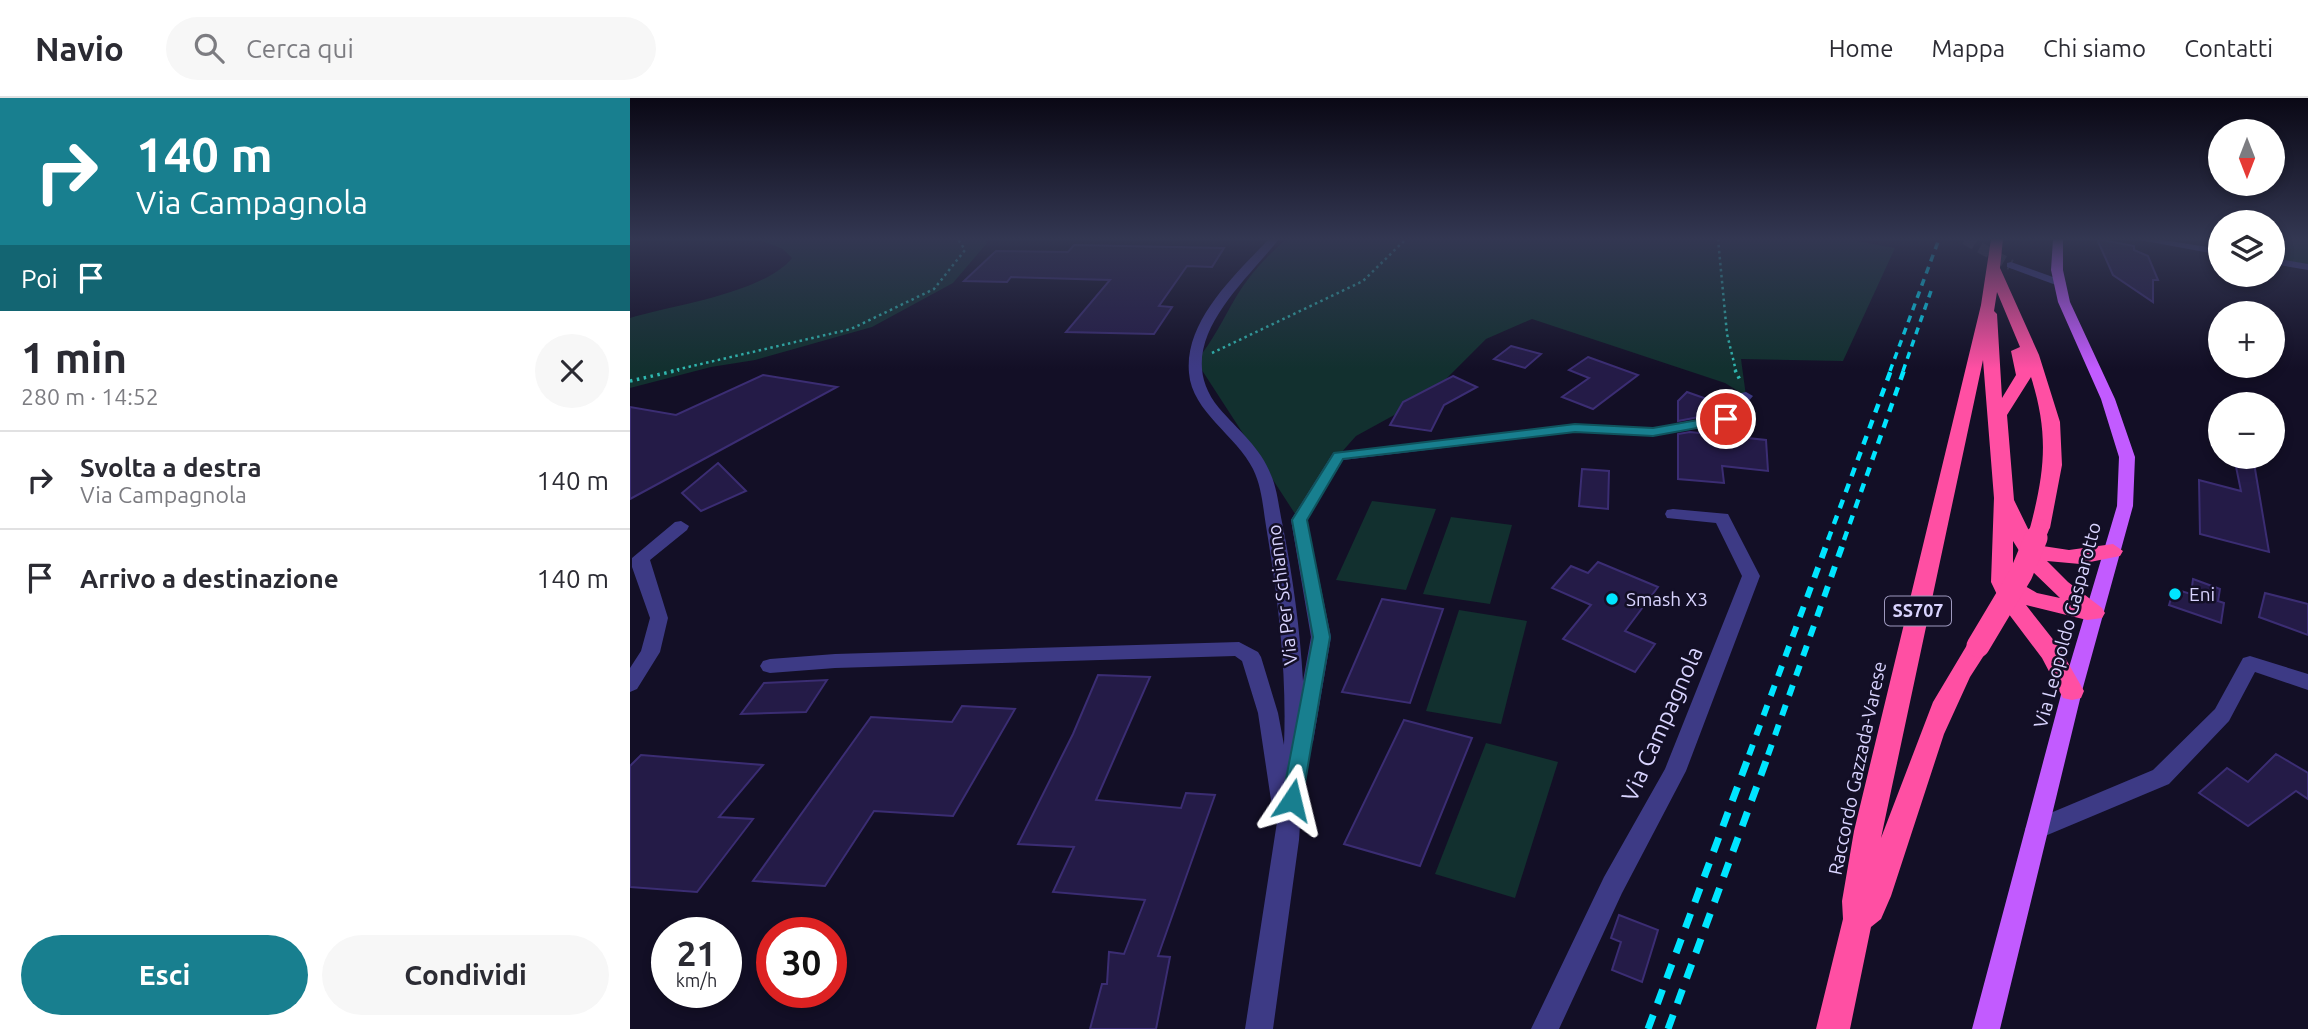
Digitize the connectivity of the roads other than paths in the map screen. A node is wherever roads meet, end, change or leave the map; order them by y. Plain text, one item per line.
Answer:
1 (1233, 282) edge
2 (1995, 282) edge
3 (2060, 283) edge
4 (1997, 301) junction
5 (1745, 391) road end
6 (1998, 413) junction
7 (2004, 498) junction
8 (1673, 514) dead end
9 (681, 526) dead end
10 (2026, 549) junction
11 (2113, 551) junction
12 (2002, 582) junction
13 (2094, 613) junction
14 (770, 666) dead end
15 (2308, 682) edge
16 (630, 684) edge
17 (2072, 691) junction
18 (1287, 828) junction
19 (2037, 830) junction
20 (1858, 919) junction
21 (1259, 1029) edge
22 (1545, 1029) edge
23 (1833, 1029) edge
24 (1986, 1029) edge

1 - 18 street, Via Per Schianno
2 - 4 highway, SS707
3 - 11 main road, Via Leopoldo Gasparotto
4 - 6 highway
4 - 6 highway
4 - 20 highway, Raccordo Gazzada-Varese / SS707
4 - 20 highway, SS707, bridge
5 - 18 street
6 - 7 highway
7 - 10 highway
7 - 12 highway
8 - 22 street, Via Campagnola
9 - 16 street
10 - 11 highway
10 - 13 highway
11 - 13 main road, Via Leopoldo Gasparotto
12 - 13 highway
12 - 17 highway
13 - 17 main road, Via Leopoldo Gasparotto
14 - 18 street
15 - 19 street
17 - 19 main road, Via Leopoldo Gasparotto
18 - 21 street, Via Per Schianno
19 - 24 main road, Via Leopoldo Gasparotto
20 - 23 highway, SS707

